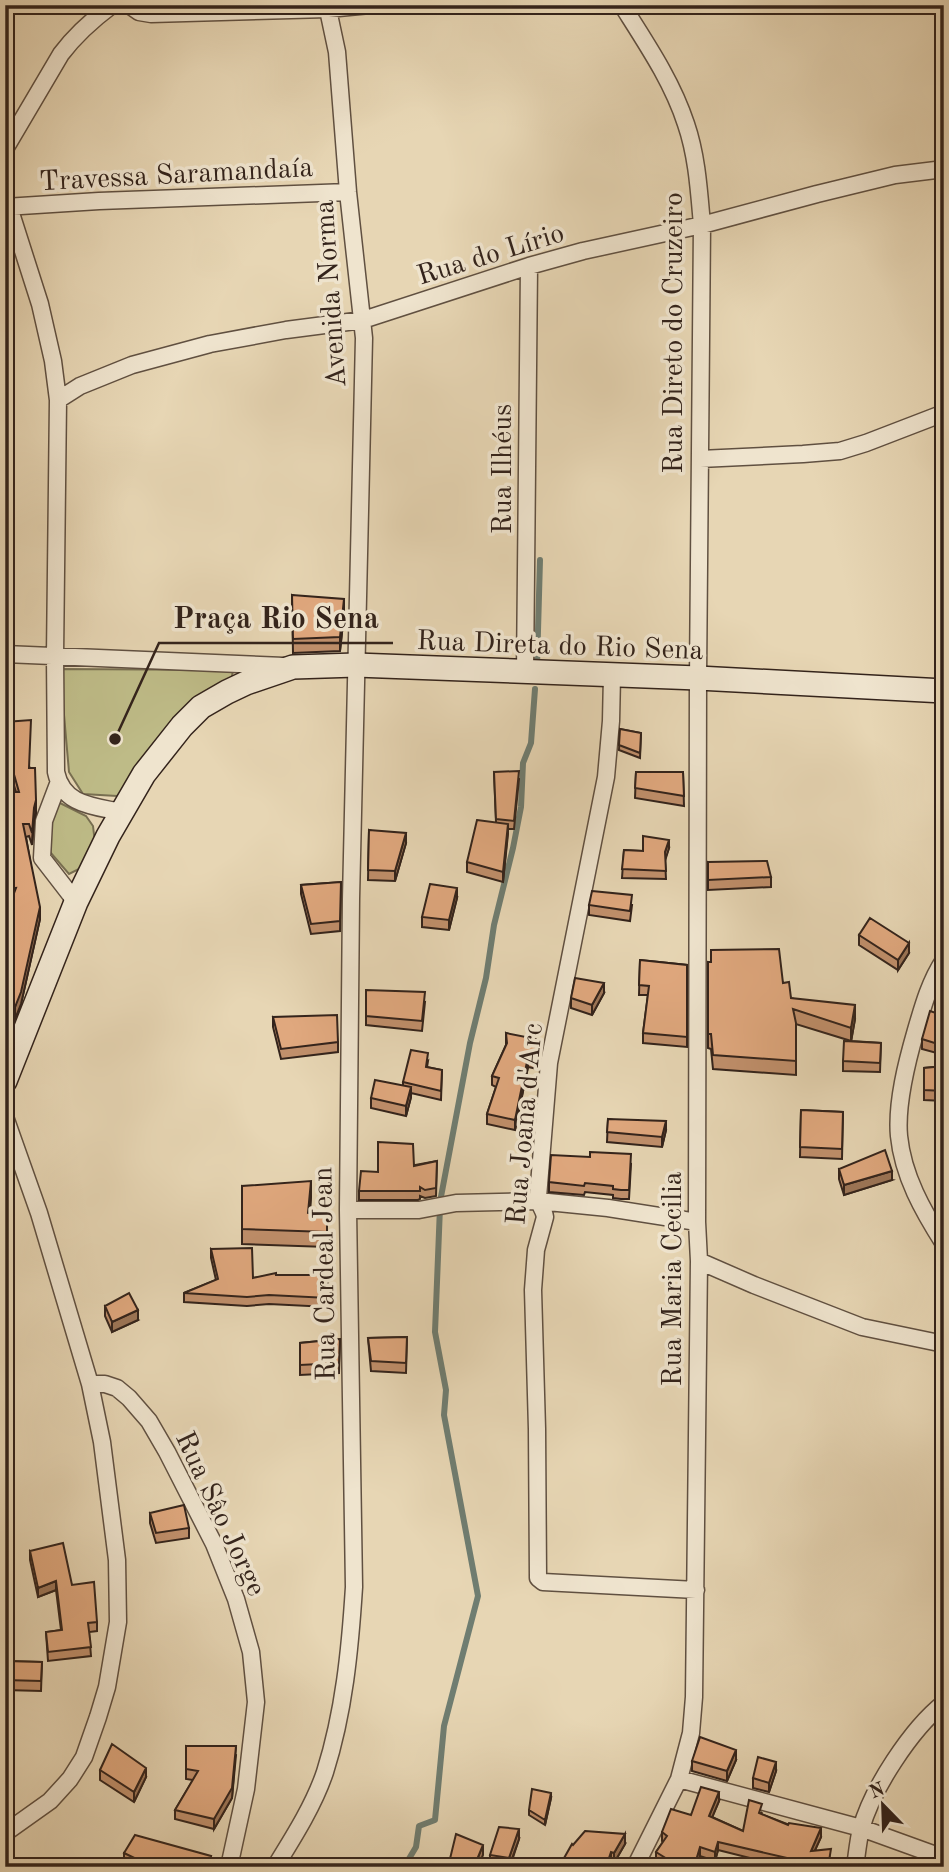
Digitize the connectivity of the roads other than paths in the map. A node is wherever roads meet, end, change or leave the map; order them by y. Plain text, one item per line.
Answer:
1 (112, 5) edge
2 (129, 5) edge
3 (370, 5) edge
4 (622, 5) edge
5 (327, 7) edge
6 (5, 149) edge
7 (944, 169) edge
8 (348, 192) junction
9 (7, 207) edge
10 (702, 225) junction
11 (529, 266) junction
12 (363, 320) junction
13 (58, 400) junction
14 (944, 413) edge
15 (700, 458) junction
16 (5, 654) edge
17 (55, 656) junction
18 (356, 666) junction
19 (293, 667) junction
20 (525, 673) junction
21 (612, 676) junction
22 (698, 678) junction
23 (944, 691) edge
24 (58, 784) junction
25 (121, 812) junction
26 (76, 902) junction
27 (944, 960) edge
28 (5, 1081) edge
29 (5, 1118) edge
30 (538, 1201) junction
31 (348, 1210) junction
32 (697, 1222) junction
33 (944, 1244) edge
34 (699, 1261) junction
35 (944, 1343) edge
36 (90, 1384) junction
37 (696, 1590) junction
38 (944, 1703) edge
39 (679, 1779) junction
40 (861, 1828) junction
41 (5, 1833) edge
42 (944, 1858) edge
43 (229, 1867) edge
44 (275, 1867) edge
45 (635, 1867) edge
46 (855, 1867) edge

1 - 6 street
2 - 5 street
3 - 5 street
4 - 10 street, Rua Direto do Cruzeiro
5 - 8 street, Avenida Norma
7 - 10 street, Rua do Lírio
8 - 9 street, Travessa Saramandaía
8 - 12 street, Avenida Norma
9 - 13 street
10 - 11 street, Rua do Lírio
10 - 15 street, Rua Direto do Cruzeiro
11 - 12 street, Rua do Lírio
11 - 20 street, Rua Ilhéus
12 - 13 street, Rua do Lírio
12 - 18 street, Avenida Norma
13 - 17 street
14 - 15 street
15 - 22 street, Rua Direto do Cruzeiro
16 - 17 street, Rua Direta do Rio Sena
17 - 19 street, Rua Direta do Rio Sena
17 - 24 street
18 - 19 main road, Rua Direta do Rio Sena
18 - 20 main road, Rua Direta do Rio Sena
18 - 31 street, Rua Cardeal Jean
19 - 25 main road
20 - 21 main road, Rua Direta do Rio Sena
21 - 22 main road, Rua Direta do Rio Sena
21 - 30 street, Rua Joana d'Arc
22 - 23 main road, Rua Direta do Rio Sena
22 - 32 street, Rua Maria Cecilia
24 - 25 street
24 - 26 street
25 - 26 main road
26 - 28 main road
27 - 33 street
29 - 36 street
30 - 31 street
30 - 32 street
30 - 37 street, Rua Joana d'Arc
31 - 44 street, Rua Cardeal Jean
32 - 34 street, Rua Maria Cecilia
34 - 35 street
34 - 37 street, Rua Maria Cecilia
36 - 41 street
36 - 43 street, Rua Sâo Jorge
37 - 39 street, Rua Maria Cecilia
38 - 40 street
39 - 40 street
39 - 45 street, Rua Maria Cecilia
40 - 42 street
40 - 46 street

